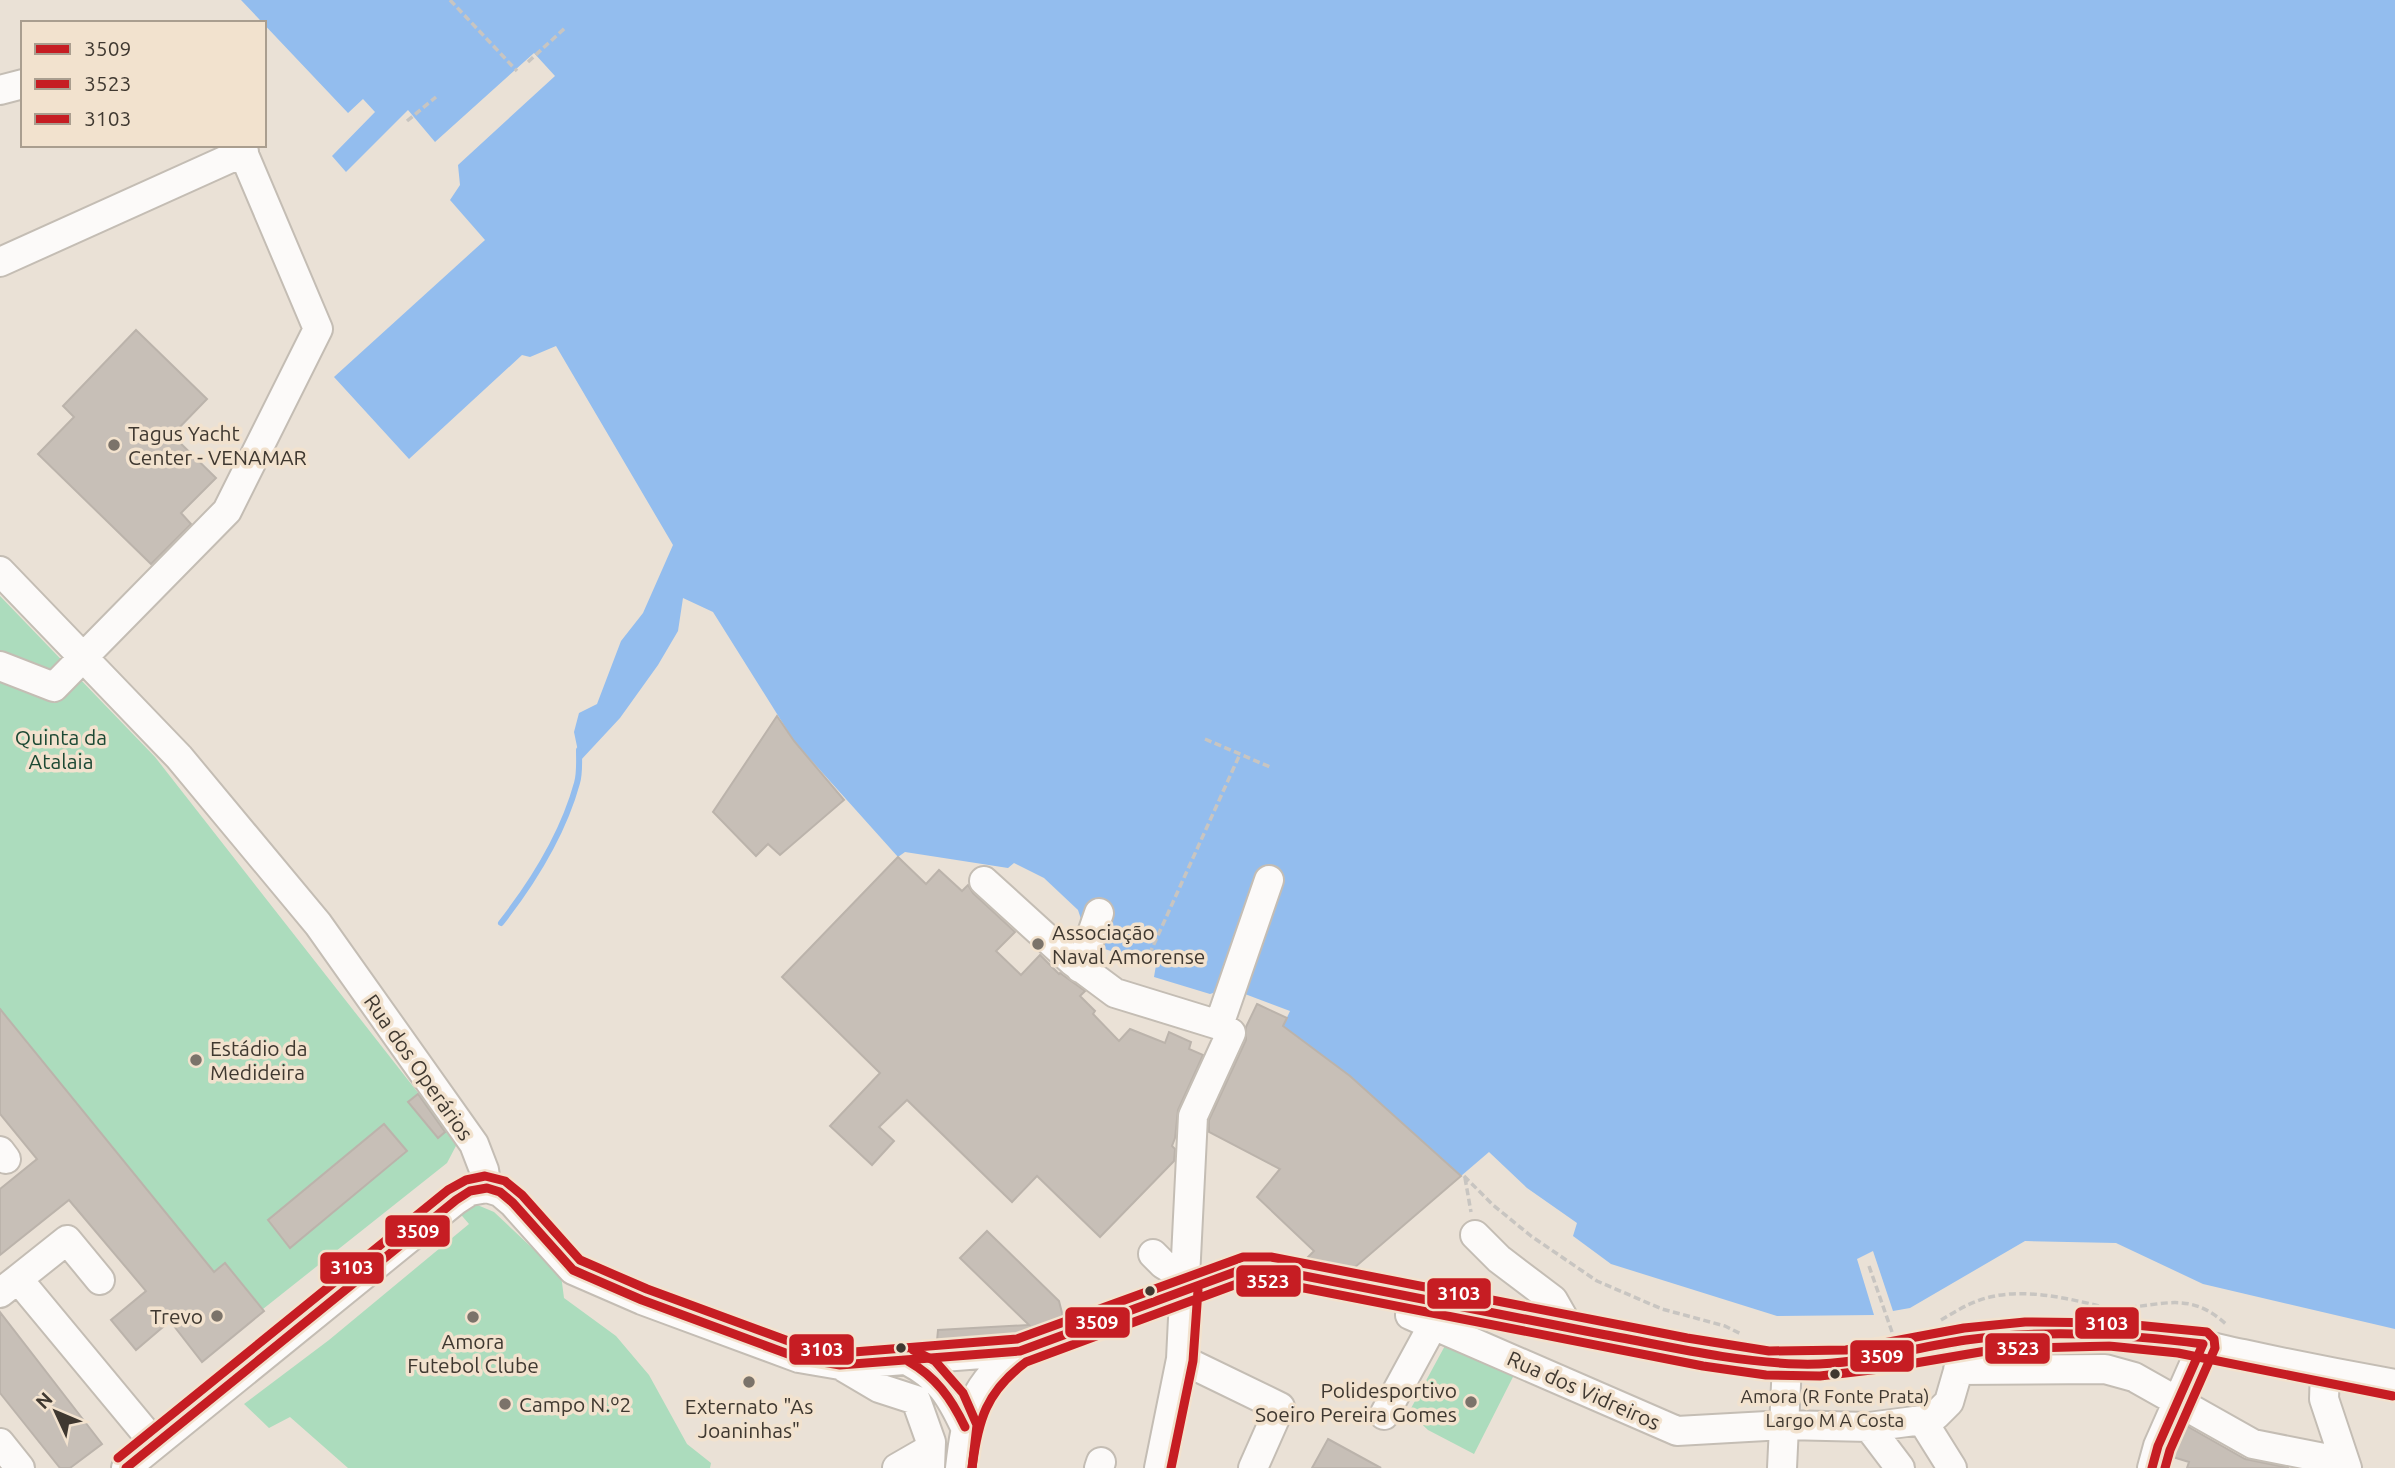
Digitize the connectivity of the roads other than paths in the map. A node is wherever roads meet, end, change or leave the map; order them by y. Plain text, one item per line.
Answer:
1 (21, 85) edge
2 (0, 90) edge
3 (242, 149) edge
4 (0, 262) edge
5 (0, 571) edge
6 (83, 658) junction
7 (0, 666) edge
8 (1269, 880) dead end
9 (984, 881) dead end
10 (1098, 913) dead end
11 (1080, 968) junction
12 (1219, 1025) junction
13 (486, 1188) junction
14 (1475, 1235) road end
15 (1153, 1254) dead end
16 (100, 1280) dead end
17 (1186, 1284) junction
18 (9, 1286) edge
19 (1418, 1297) junction
20 (1433, 1325) junction
21 (1569, 1328) junction
22 (1967, 1340) junction
23 (2203, 1344) junction
24 (1020, 1351) junction
25 (1181, 1359) junction
26 (908, 1361) junction
27 (1787, 1364) junction
28 (840, 1365) junction
29 (1958, 1370) junction
30 (2325, 1371) junction
31 (2395, 1384) edge
32 (2178, 1401) junction
33 (1384, 1415) dead end
34 (1922, 1420) junction
35 (1784, 1425) junction
36 (965, 1427) junction
37 (1869, 1427) junction
38 (0, 1443) edge
39 (155, 1444) junction
40 (930, 1458) edge
41 (2346, 1465) edge
42 (20, 1468) edge
43 (126, 1468) edge
44 (897, 1468) edge
45 (960, 1468) edge
46 (1159, 1468) edge
47 (1253, 1468) edge
48 (1782, 1468) edge
49 (1900, 1468) edge
50 (1952, 1468) edge
51 (2152, 1468) edge

1 - 2 street
3 - 4 street
3 - 6 street
5 - 6 street, Rua dos Operários
6 - 7 street
6 - 13 street, Rua dos Operários
8 - 12 street
9 - 11 street
10 - 11 street
11 - 12 street
12 - 17 street
13 - 28 street
13 - 39 street
14 - 21 street
15 - 17 street
16 - 18 street
17 - 19 street
17 - 24 street
17 - 25 street
18 - 39 street
19 - 20 street, Rua dos Vidreiros
19 - 21 street
20 - 33 street
20 - 35 street, Rua dos Vidreiros
21 - 27 street
22 - 23 street
22 - 27 street
22 - 29 street
23 - 30 street
23 - 32 street
24 - 26 street
24 - 36 street
25 - 46 street
25 - 47 street
26 - 28 street
26 - 36 street
27 - 35 street
28 - 40 street
29 - 32 street
29 - 34 street
30 - 31 street
30 - 41 street
32 - 41 street
32 - 51 street
34 - 37 street, Rua dos Vidreiros
34 - 50 street
35 - 37 street, Rua dos Vidreiros
35 - 48 street
36 - 45 street
37 - 49 street
38 - 42 street
39 - 43 street
40 - 44 street

